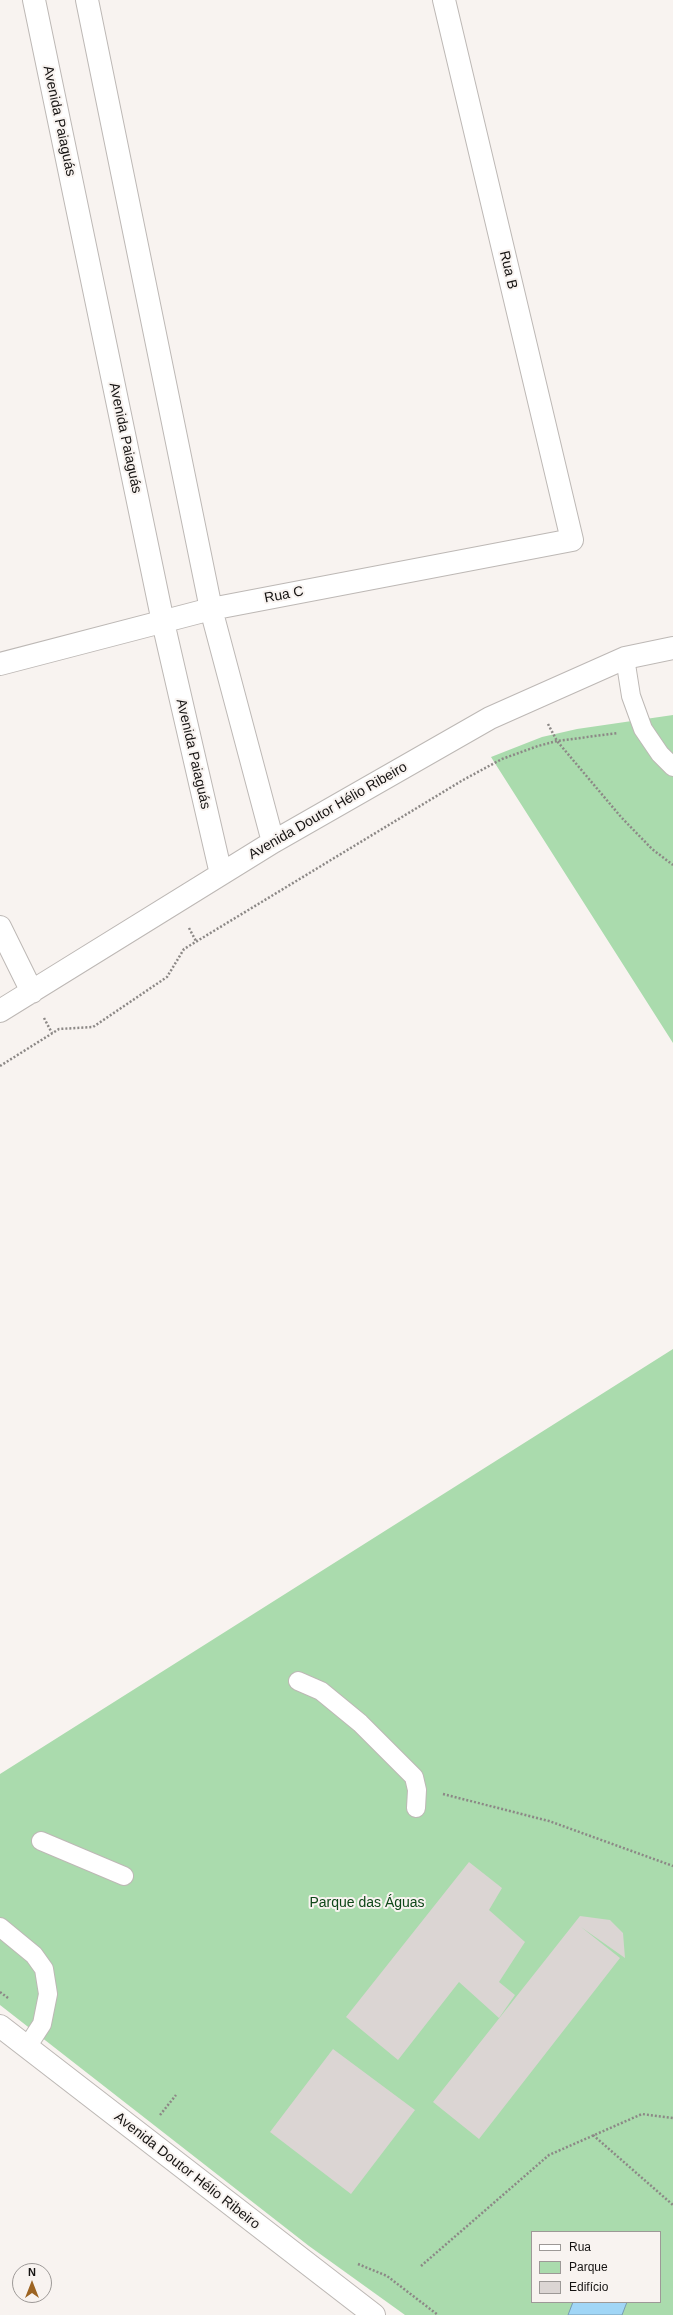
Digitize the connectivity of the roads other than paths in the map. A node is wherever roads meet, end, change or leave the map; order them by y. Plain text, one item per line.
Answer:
1 (34, 0) edge
2 (87, 0) edge
3 (444, 0) edge
4 (572, 540) joint
5 (210, 609) junction
6 (163, 622) junction
7 (673, 648) edge
8 (625, 658) junction
9 (0, 664) edge
10 (673, 767) edge
11 (273, 842) junction
12 (221, 874) junction
13 (0, 927) edge
14 (32, 992) junction
15 (0, 1011) edge
16 (298, 1681) dead end
17 (416, 1808) dead end
18 (41, 1841) dead end
19 (124, 1876) dead end
20 (0, 1927) edge
21 (0, 2026) edge
22 (27, 2047) junction
23 (374, 2315) edge

1 - 6 street, Avenida Paiaguás
2 - 5 street
3 - 4 street, Rua B
4 - 5 street, Rua C
5 - 6 street, Rua C
5 - 11 street
6 - 9 street, Rua C
6 - 12 street, Avenida Paiaguás
7 - 8 street, Avenida Doutor Hélio Ribeiro
8 - 10 lane
8 - 11 street, Avenida Doutor Hélio Ribeiro
11 - 12 street, Avenida Doutor Hélio Ribeiro
12 - 14 street, Avenida Doutor Hélio Ribeiro
13 - 14 street
14 - 15 street, Avenida Doutor Hélio Ribeiro
16 - 17 lane
18 - 19 lane
20 - 22 lane
21 - 22 street, Avenida Doutor Hélio Ribeiro
22 - 23 street, Avenida Doutor Hélio Ribeiro

